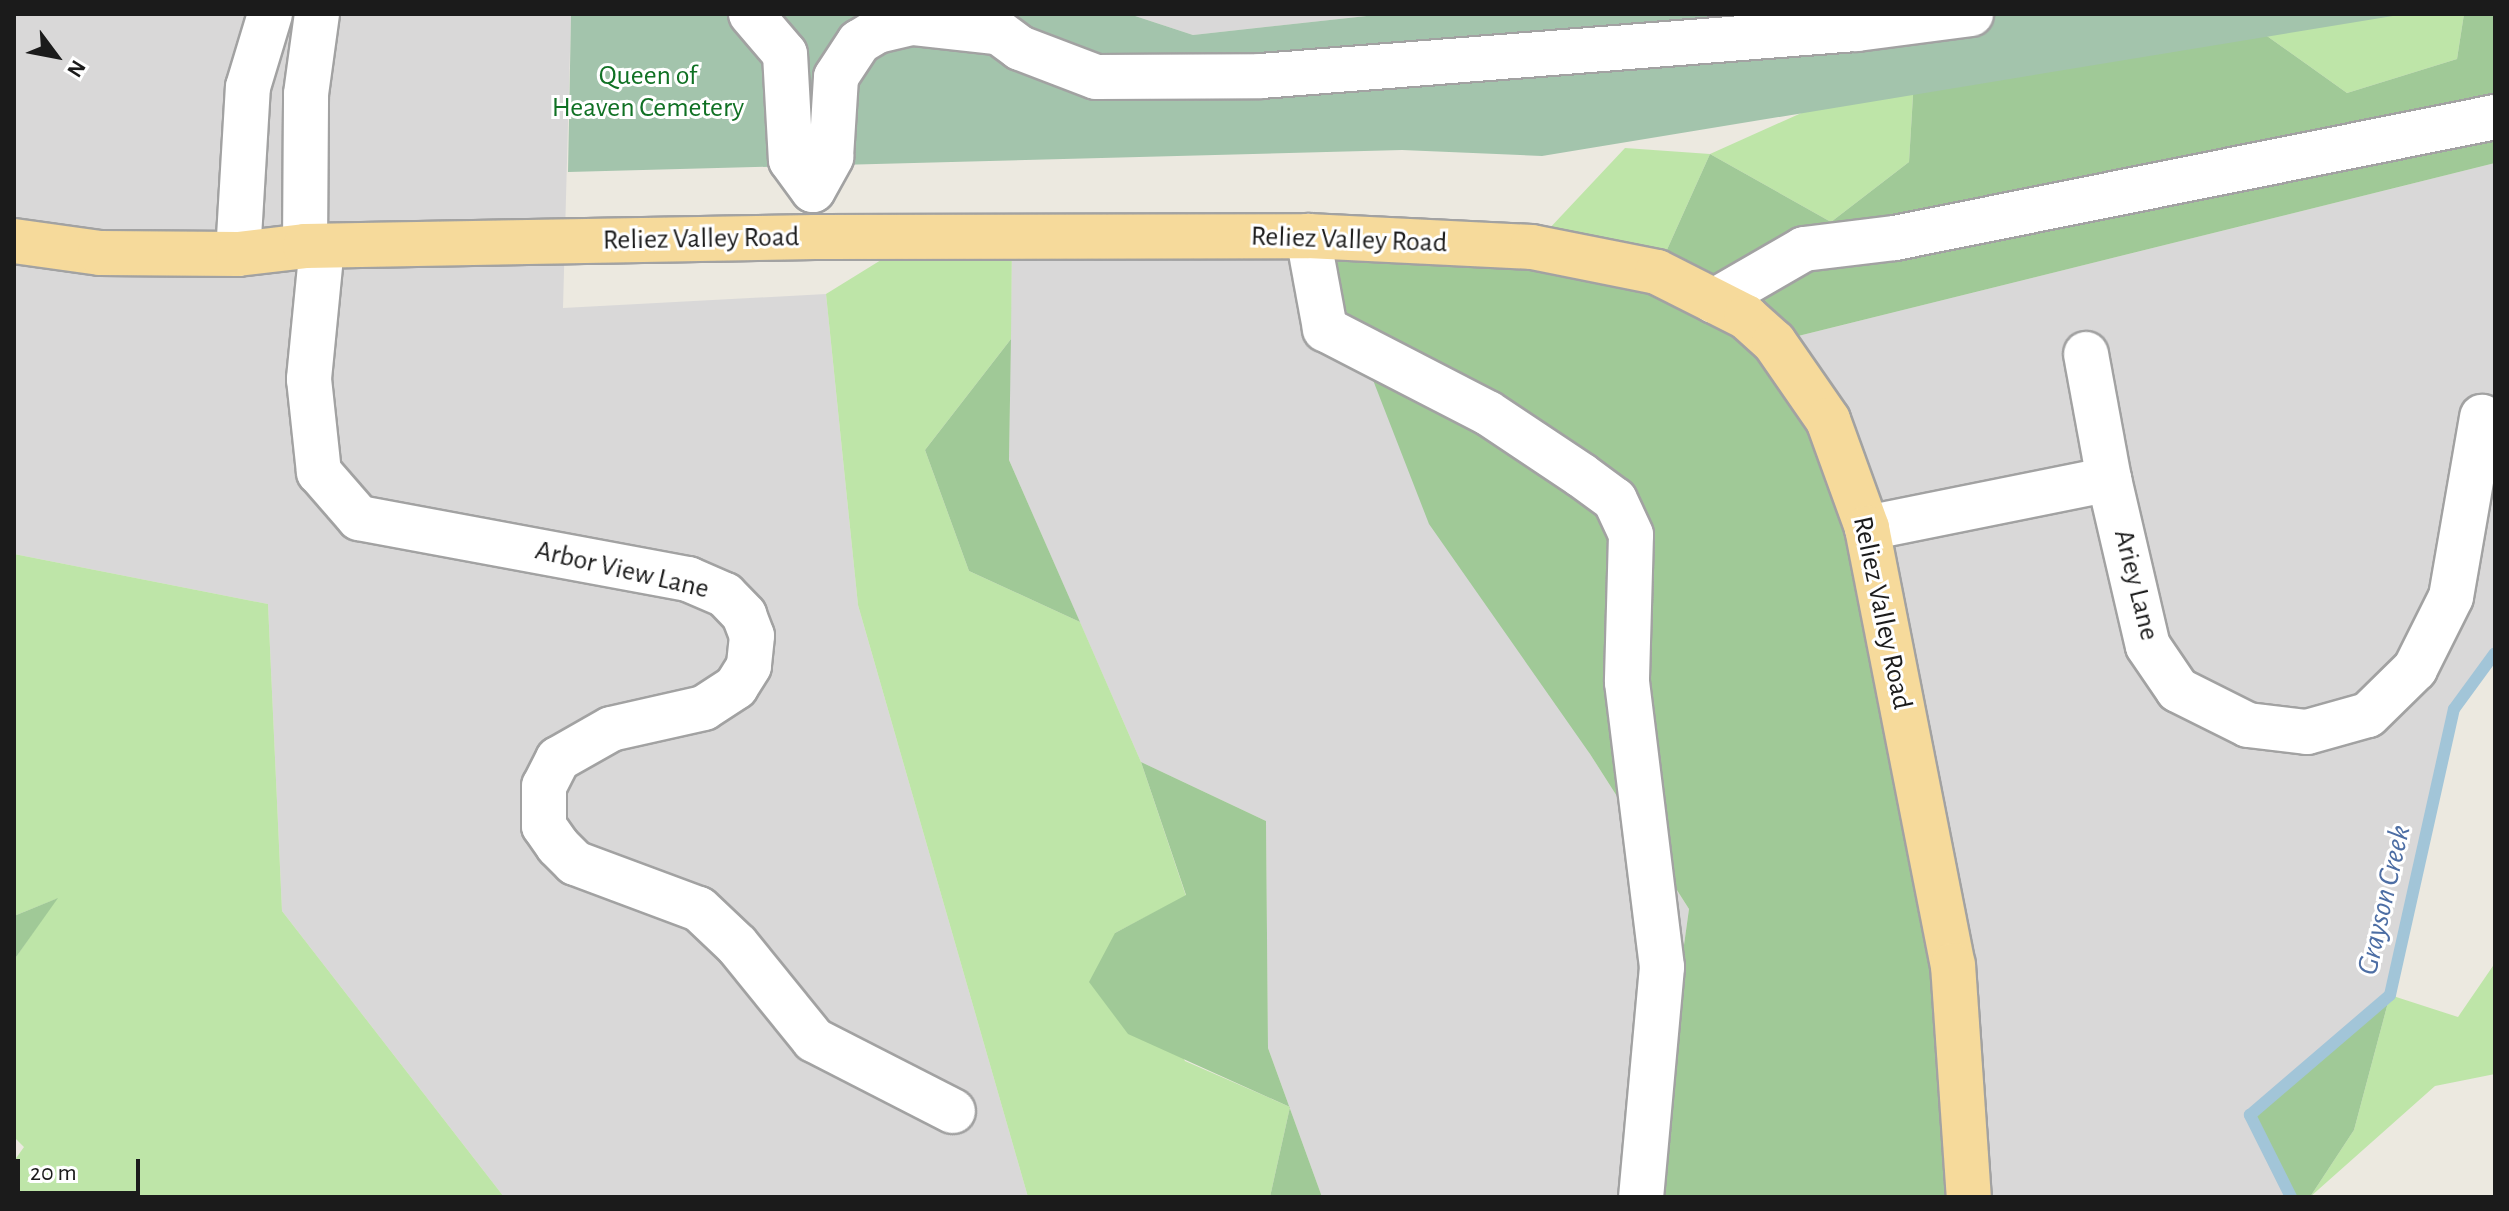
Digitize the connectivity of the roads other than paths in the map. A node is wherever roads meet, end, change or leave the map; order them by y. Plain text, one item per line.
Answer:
1 (270, 14) edge
2 (317, 14) edge
3 (751, 14) edge
4 (1971, 14) edge
5 (984, 23) edge
6 (785, 54) junction
7 (846, 57) junction
8 (248, 87) junction
9 (306, 94) junction
10 (2495, 117) edge
11 (813, 190) junction
12 (1308, 236) junction
13 (815, 237) junction
14 (14, 241) edge
15 (314, 246) junction
16 (238, 254) junction
17 (1714, 301) junction
18 (2086, 354) dead end
19 (2482, 417) dead end
20 (2109, 479) junction
21 (1867, 528) junction
22 (953, 1111) dead end
23 (1641, 1197) edge
24 (1969, 1197) edge

1 - 8 street
2 - 9 street, Arbor View Lane
3 - 6 street
4 - 5 street
5 - 7 street
6 - 7 street
6 - 11 street
7 - 11 street
8 - 9 street
8 - 16 street
9 - 15 street, Arbor View Lane
10 - 17 street
11 - 13 street
12 - 13 main road, Reliez Valley Road
12 - 17 main road, Reliez Valley Road
12 - 23 street
13 - 15 main road, Reliez Valley Road
14 - 16 main road, Reliez Valley Road
15 - 16 main road, Reliez Valley Road
15 - 22 street, Arbor View Lane
17 - 21 main road, Reliez Valley Road
18 - 20 street, Ariey Lane
19 - 20 street, Ariey Lane
20 - 21 street
21 - 24 main road, Reliez Valley Road

